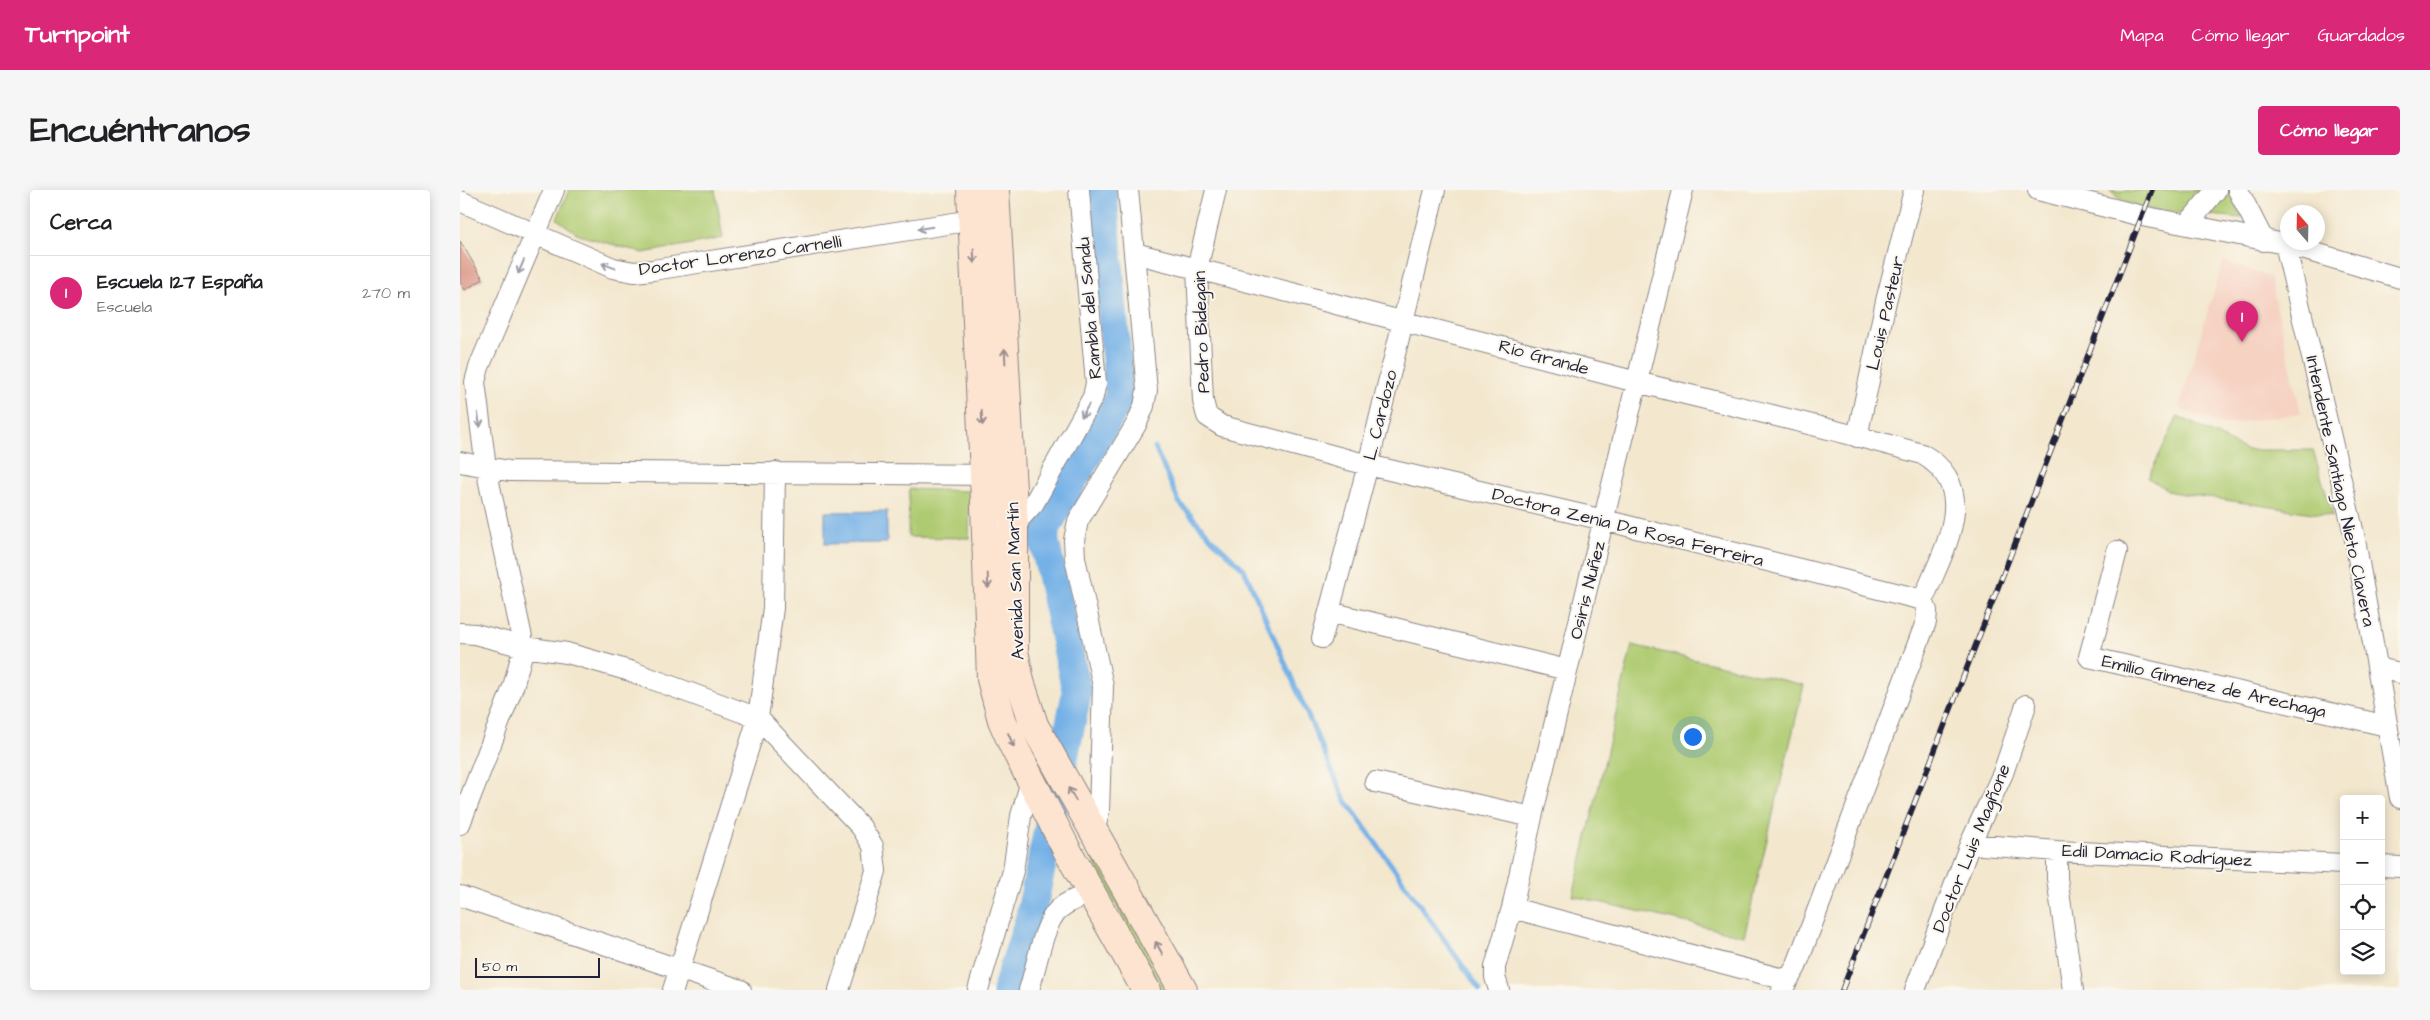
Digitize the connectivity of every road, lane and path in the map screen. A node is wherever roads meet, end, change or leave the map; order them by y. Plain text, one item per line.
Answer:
1 (554, 190) edge
2 (971, 190) edge
3 (995, 190) edge
4 (1079, 190) edge
5 (1128, 190) edge
6 (1216, 190) edge
7 (1435, 190) edge
8 (1683, 190) edge
9 (1914, 190) edge
10 (2038, 190) edge
11 (2216, 190) edge
12 (2238, 190) edge
13 (2088, 195) edge
14 (460, 201) edge
15 (973, 220) junction
16 (2187, 225) junction
17 (535, 234) junction
18 (2264, 241) junction
19 (2280, 243) edge
20 (2286, 250) edge
21 (2305, 250) edge
22 (1134, 253) junction
23 (1197, 268) junction
24 (2400, 278) edge
25 (1404, 320) junction
26 (1637, 382) junction
27 (1208, 416) joint
28 (1857, 437) junction
29 (460, 462) edge
30 (1368, 465) junction
31 (486, 468) junction
32 (775, 472) junction
33 (984, 475) junction
34 (1012, 475) junction
35 (1604, 520) junction
36 (986, 525) junction
37 (1014, 525) junction
38 (2117, 551) dead end
39 (1922, 600) junction
40 (1329, 612) junction
41 (460, 634) edge
42 (1322, 638) dead end
43 (524, 647) junction
44 (2378, 668) junction
45 (1567, 670) junction
46 (2400, 673) edge
47 (2026, 705) dead end
48 (758, 718) junction
49 (2387, 726) junction
50 (1375, 782) dead end
51 (1036, 790) junction
52 (2400, 798) edge
53 (1532, 817) junction
54 (460, 824) edge
55 (1091, 828) junction
56 (1970, 844) junction
57 (2057, 851) junction
58 (2340, 864) edge
59 (2385, 866) edge
60 (2400, 866) edge
61 (1091, 893) junction
62 (460, 896) edge
63 (1512, 908) junction
64 (680, 969) junction
65 (1785, 985) edge
66 (673, 990) edge
67 (741, 990) edge
68 (839, 990) edge
69 (978, 990) edge
70 (1029, 990) edge
71 (1146, 990) edge
72 (1183, 990) edge
73 (1499, 990) edge
74 (1915, 990) edge
75 (2073, 990) edge

1 - 17 street
2 - 15 street, Avenida San Martín
34 -> 3 street, Avenida San Martín
4 -> 37 street, Rambla del Sandu
5 - 22 street
6 - 23 street, Pedro Bidegain
7 - 25 street, L. Cardozo
8 - 26 street, Osiris Nuñez
9 - 28 street, Louis Pasteur
10 - 13 street
11 - 16 street
12 - 18 street
13 - 16 street
14 - 17 street, Doctor Lorenzo Carnelli
15 -> 17 street, Doctor Lorenzo Carnelli
15 -> 33 street, Avenida San Martín
16 - 18 street
17 -> 31 street
18 - 19 street
20 - 44 street, Intendente Santiago Nieto Clavera
21 - 24 street
22 - 23 street, Río Grande
22 - 55 street
23 - 25 street, Río Grande
23 - 27 street, Pedro Bidegain
25 - 26 street, Río Grande
25 - 30 street, L. Cardozo
26 - 28 street, Río Grande
26 - 35 street, Osiris Nuñez
27 - 30 street, Doctora Zenia Da Rosa Ferreira
28 - 39 street, Río Grande
29 - 31 street
30 - 35 street, Doctora Zenia Da Rosa Ferreira
30 - 40 street, L. Cardozo
31 - 32 street
31 - 43 street
32 - 33 street
32 - 48 street
33 - 34 street
33 - 36 street, Avenida San Martín
34 - 37 street, Avenida San Martín
35 - 39 street, Doctora Zenia Da Rosa Ferreira
35 - 45 street, Osiris Nuñez
36 - 37 street
36 -> 51 street, Avenida San Martín
55 -> 37 street, Avenida San Martín
38 - 49 street, Emilio Gimenez de Arechaga
39 - 65 street
40 - 42 street, L. Cardozo
40 - 45 street
41 - 43 street
43 - 48 street
43 - 54 street
44 - 46 street
44 - 49 street, Intendente Santiago Nieto Clavera
45 - 53 street, Osiris Nuñez
47 - 56 street, Doctor Luis Magñone
48 - 64 street
48 - 68 street
49 - 52 street, Intendente Santiago Nieto Clavera
50 - 53 street
51 - 61 street, Avenida San Martín
51 - 69 street
53 - 63 street, Osiris Nuñez
72 -> 55 street, Avenida San Martín
56 - 57 street, Edil Damacio Rodríguez
56 - 74 street, Doctor Luis Magñone
57 - 58 street, Edil Damacio Rodríguez
57 - 75 street
59 - 60 street
61 - 70 street
61 - 71 street, Avenida San Martín
62 - 64 street
63 - 65 street
63 - 73 street, Osiris Nuñez
64 - 66 street
64 - 67 street

